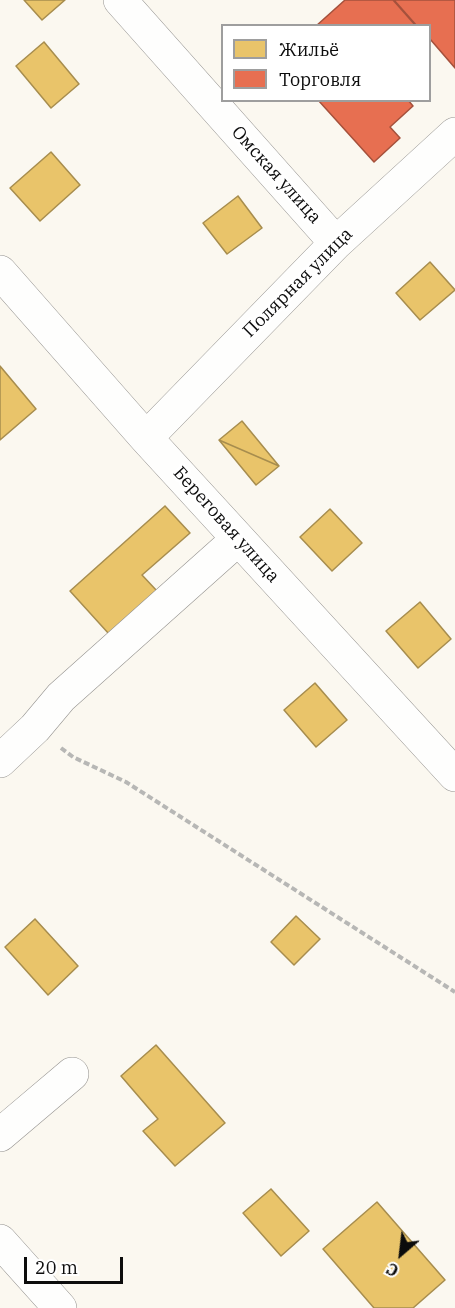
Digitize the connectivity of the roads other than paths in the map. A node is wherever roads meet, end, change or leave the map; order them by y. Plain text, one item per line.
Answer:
1 (120, 0) edge
2 (455, 134) edge
3 (336, 243) junction
4 (0, 272) edge
5 (146, 438) junction
6 (238, 539) junction
7 (0, 761) edge
8 (455, 775) edge
9 (72, 1074) dead end
10 (0, 1135) edge
11 (0, 1241) edge
12 (60, 1308) edge

1 - 3 street, Омская улица
2 - 3 street, Полярная улица
3 - 5 street, Полярная улица
4 - 5 street, Береговая улица
5 - 6 street, Береговая улица
6 - 7 street
6 - 8 street, Береговая улица
9 - 10 street
11 - 12 street

